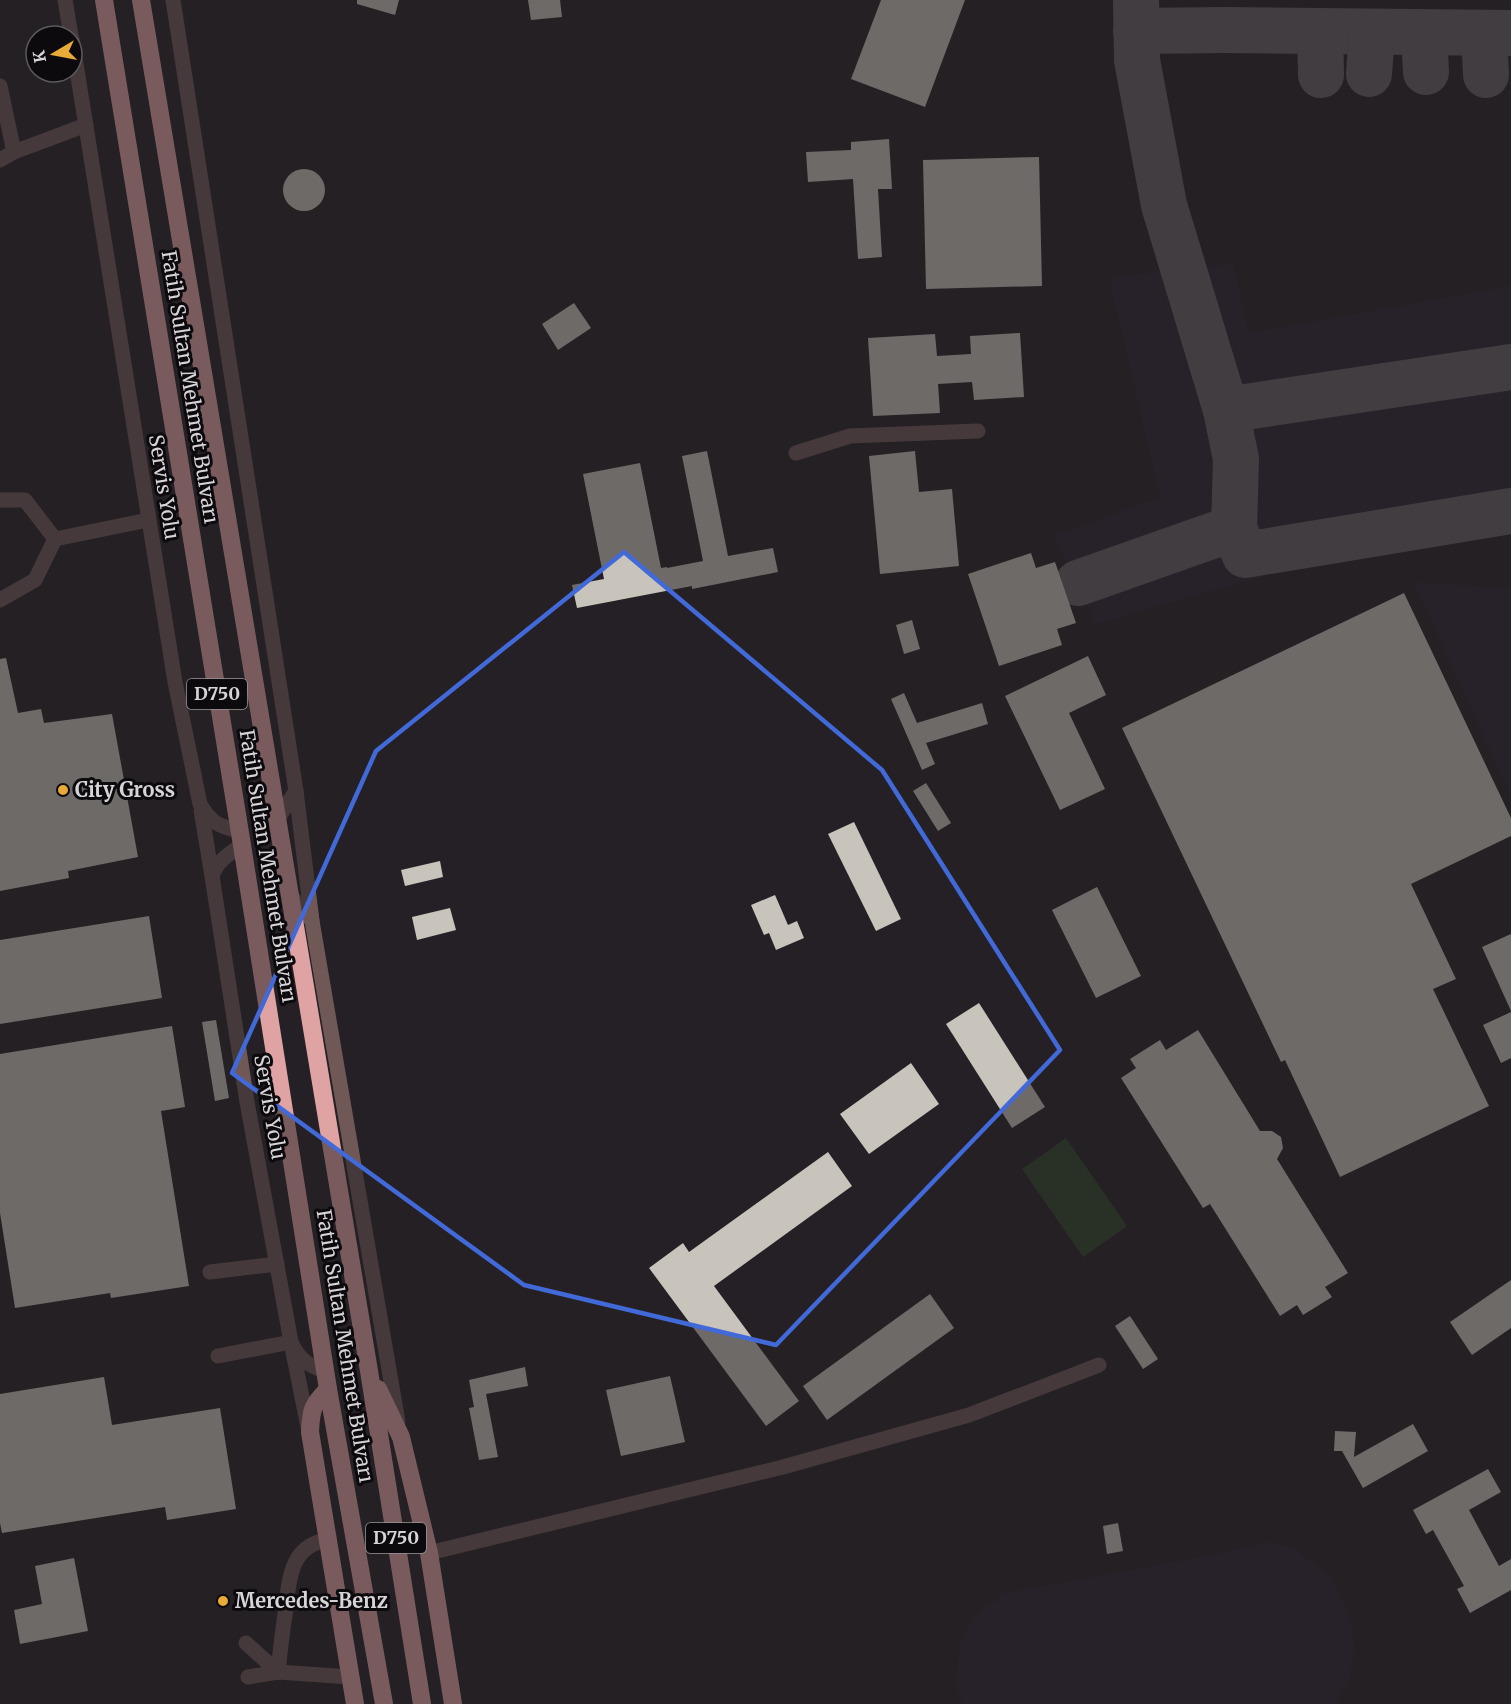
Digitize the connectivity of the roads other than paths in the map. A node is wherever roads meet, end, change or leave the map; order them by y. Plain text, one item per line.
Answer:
1 (65, 0) edge
2 (104, 0) edge
3 (141, 0) edge
4 (173, 0) edge
5 (69, 24) edge
6 (79, 84) edge
7 (0, 86) edge
8 (86, 125) junction
9 (14, 152) junction
10 (0, 160) edge
11 (978, 431) dead end
12 (796, 453) dead end
13 (0, 500) edge
14 (148, 520) junction
15 (55, 539) junction
16 (0, 600) edge
17 (296, 791) junction
18 (200, 804) junction
19 (278, 818) junction
20 (241, 838) junction
21 (212, 876) junction
22 (288, 892) junction
23 (312, 921) junction
24 (277, 1264) junction
25 (210, 1272) dead end
26 (291, 1342) junction
27 (218, 1356) dead end
28 (1099, 1365) dead end
29 (369, 1371) junction
30 (326, 1380) junction
31 (401, 1437) junction
32 (313, 1456) junction
33 (327, 1540) junction
34 (429, 1553) junction
35 (246, 1643) dead end
36 (278, 1672) junction
37 (248, 1677) dead end
38 (350, 1677) junction
39 (355, 1704) edge
40 (384, 1704) edge
41 (422, 1704) edge
42 (453, 1704) edge

1 - 5 street, Servis Yolu
2 - 20 highway, Fatih Sultan Mehmet Bulvarı / D750
3 - 19 highway, Fatih Sultan Mehmet Bulvarı / D750
4 - 17 street, Fatih Sultan Mehmet Bulvarı
6 - 8 street, Servis Yolu
7 - 9 street
8 - 9 street
8 - 14 street, Servis Yolu
9 - 10 street
11 - 12 street
13 - 15 street
14 - 15 street
14 - 18 street, Servis Yolu
15 - 16 street
17 - 19 street, Fatih Sultan Mehmet Bulvarı
17 - 23 street
18 - 20 street
18 - 21 street, Servis Yolu
19 - 22 highway, Fatih Sultan Mehmet Bulvarı / D750
20 - 21 street
20 - 30 highway, Fatih Sultan Mehmet Bulvarı / D750
21 - 24 street, Servis Yolu
22 - 23 street, Fatih Sultan Mehmet Bulvarı
22 - 29 highway, Fatih Sultan Mehmet Bulvarı / D750
23 - 31 street, Fatih Sultan Mehmet Bulvarı
24 - 25 street
24 - 26 street, Servis Yolu
26 - 27 street
26 - 30 street, Servis Yolu
26 - 32 street
28 - 34 street
29 - 31 highway
29 - 41 highway, Fatih Sultan Mehmet Bulvarı / D750
30 - 32 highway
30 - 40 highway, Fatih Sultan Mehmet Bulvarı / D750
31 - 34 highway
32 - 33 highway
33 - 36 street
33 - 38 highway
34 - 42 highway
35 - 36 street
36 - 37 street
36 - 38 street
38 - 39 highway

